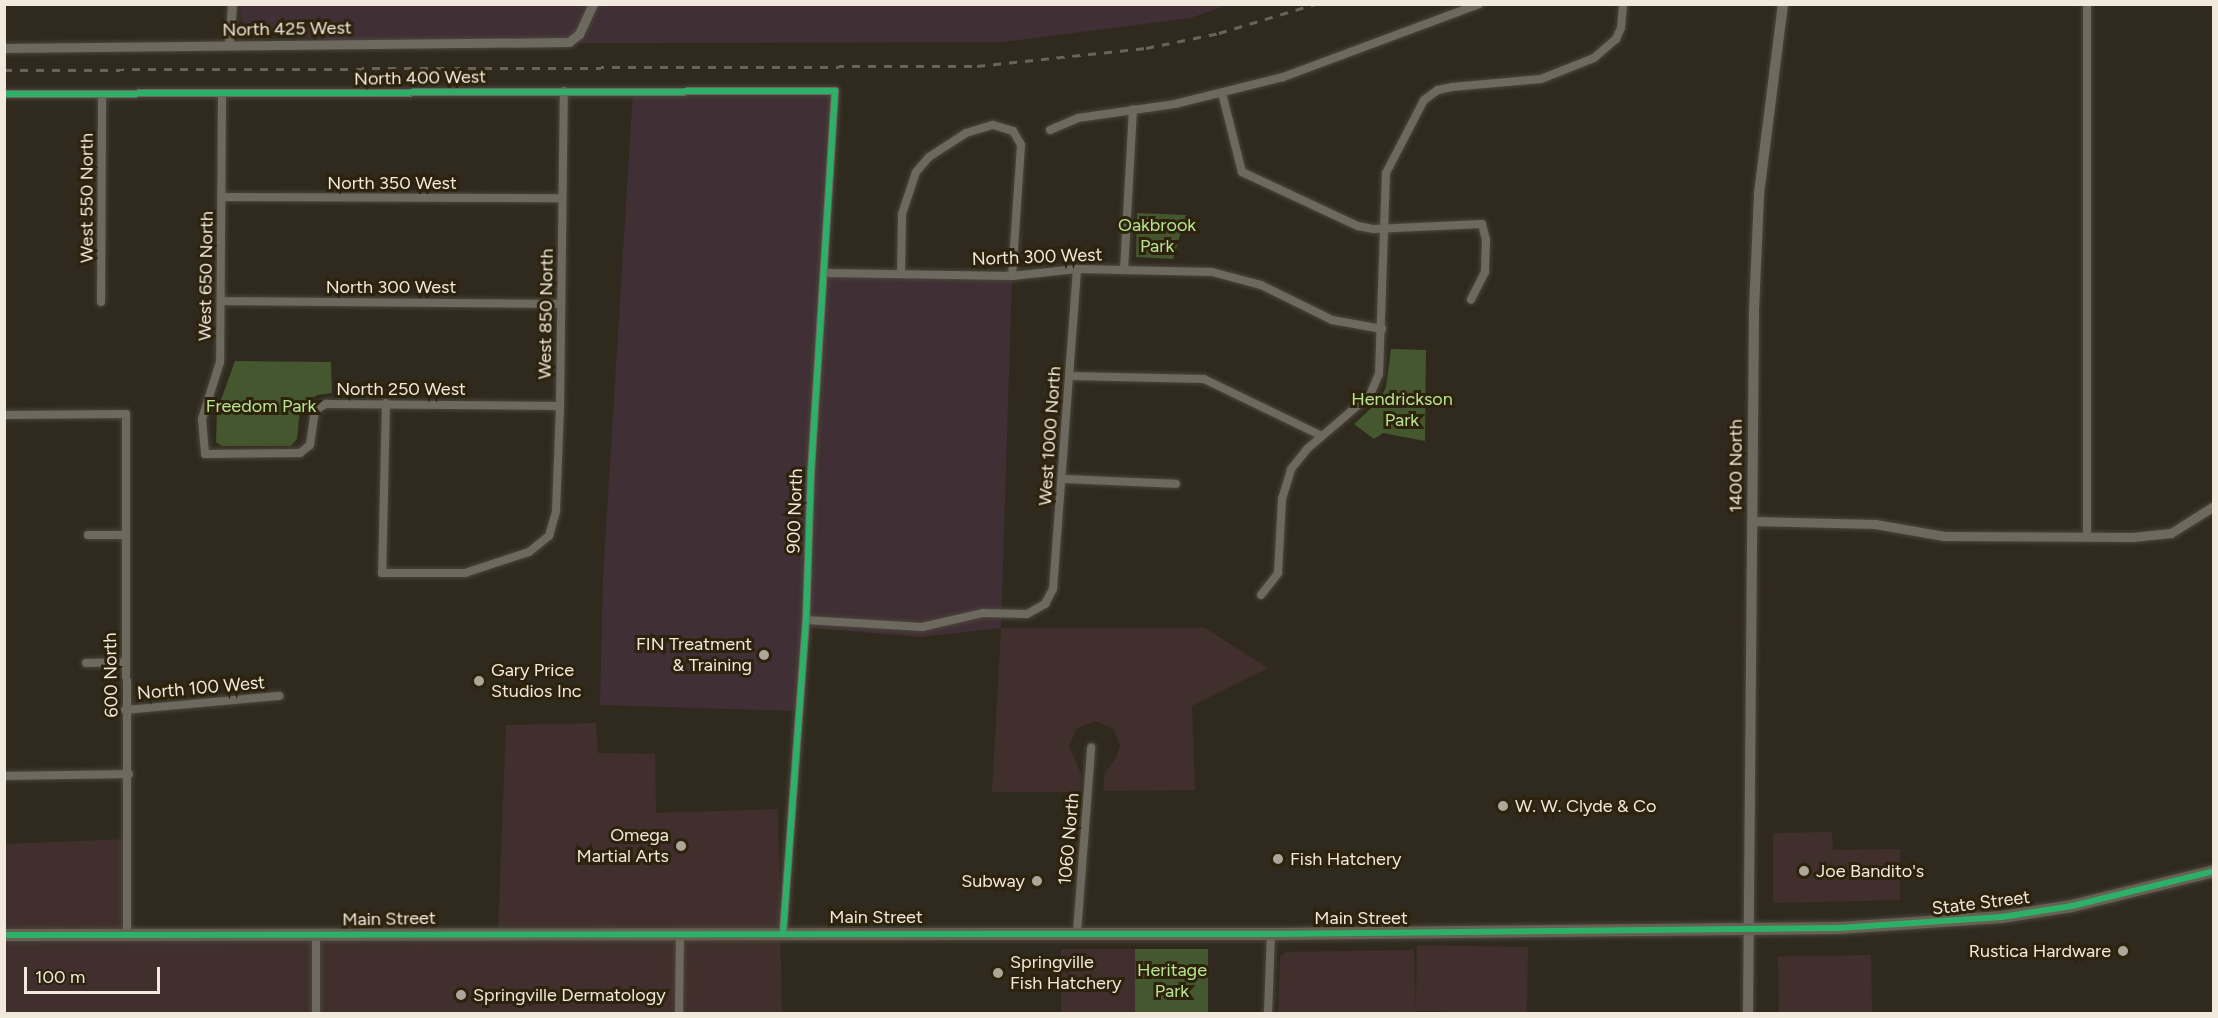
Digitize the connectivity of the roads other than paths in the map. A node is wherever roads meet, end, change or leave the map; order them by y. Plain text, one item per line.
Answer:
1 (231, 4) edge
2 (593, 4) edge
3 (1479, 4) edge
4 (1623, 4) edge
5 (1783, 4) edge
6 (2087, 4) edge
7 (229, 45) junction
8 (4, 48) edge
9 (564, 91) junction
10 (835, 92) joint
11 (1222, 93) junction
12 (4, 94) edge
13 (102, 94) junction
14 (222, 95) junction
15 (1134, 109) junction
16 (1050, 130) dead end
17 (222, 197) junction
18 (562, 198) junction
19 (1386, 229) junction
20 (1077, 268) junction
21 (1124, 270) junction
22 (826, 273) junction
23 (901, 274) junction
24 (1012, 276) junction
25 (1471, 300) dead end
26 (221, 301) junction
27 (101, 302) dead end
28 (561, 304) junction
29 (1382, 329) junction
30 (1070, 376) junction
31 (386, 403) junction
32 (560, 406) junction
33 (4, 415) edge
34 (1322, 436) junction
35 (206, 454) joint
36 (1063, 479) junction
37 (1176, 484) dead end
38 (2214, 506) edge
39 (1752, 521) junction
40 (88, 535) dead end
41 (125, 535) junction
42 (2087, 537) junction
43 (1261, 595) dead end
44 (806, 620) junction
45 (125, 662) junction
46 (86, 663) dead end
47 (279, 696) dead end
48 (125, 710) junction
49 (1091, 748) dead end
50 (129, 774) junction
51 (4, 776) edge
52 (2214, 872) edge
53 (1747, 928) junction
54 (783, 932) junction
55 (1077, 932) junction
56 (680, 934) junction
57 (1271, 934) junction
58 (4, 935) edge
59 (128, 935) junction
60 (315, 935) junction
61 (315, 1014) edge
62 (679, 1014) edge
63 (1268, 1014) edge
64 (1748, 1014) edge

1 - 7 street
2 - 7 street, North 425 West
3 - 11 street
4 - 19 street
5 - 39 main road, 1400 North
6 - 42 street
7 - 8 street, North 425 West
9 - 10 street, North 400 West
9 - 14 street, North 400 West
9 - 18 street, West 850 North
10 - 22 street, 900 North
11 - 15 street
11 - 19 street
12 - 13 street, North 400 West
13 - 14 street, North 400 West
13 - 27 street, West 550 North
14 - 17 street, West 650 North
15 - 16 street
15 - 21 street
17 - 18 street, North 350 West
17 - 26 street, West 650 North
18 - 28 street, West 850 North
19 - 25 street
19 - 29 street
20 - 21 street, North 300 West
20 - 24 street, North 300 West
20 - 30 street, West 1000 North
21 - 29 street, North 300 West
22 - 23 street, North 300 West
22 - 44 street, 900 North
23 - 24 street, North 300 West
23 - 24 street
26 - 28 street, North 300 West
26 - 35 street, West 650 North
28 - 32 street, West 850 North
29 - 34 street
30 - 34 street
30 - 36 street, West 1000 North
31 - 32 street, North 250 West
31 - 32 street, West 850 North
31 - 35 street, North 250 West
33 - 41 street, 600 North
34 - 43 street
36 - 37 street
36 - 44 street, West 1000 North
38 - 42 street
39 - 42 street
39 - 53 main road, 1400 North
40 - 41 street
41 - 45 street, 600 North
44 - 54 street, 900 North
45 - 46 street
45 - 48 street, 600 North
47 - 48 street, North 100 West
48 - 50 street, 600 North
49 - 55 street, 1060 North
50 - 51 street
50 - 59 street, 600 North
52 - 53 main road, State Street
53 - 57 main road, Main Street
53 - 64 main road, 1400 North
54 - 55 main road, Main Street
54 - 56 main road, Main Street
55 - 57 main road, Main Street
56 - 60 main road, Main Street
56 - 62 street
57 - 63 street
58 - 59 main road, Main Street
59 - 60 main road, Main Street
60 - 61 street

